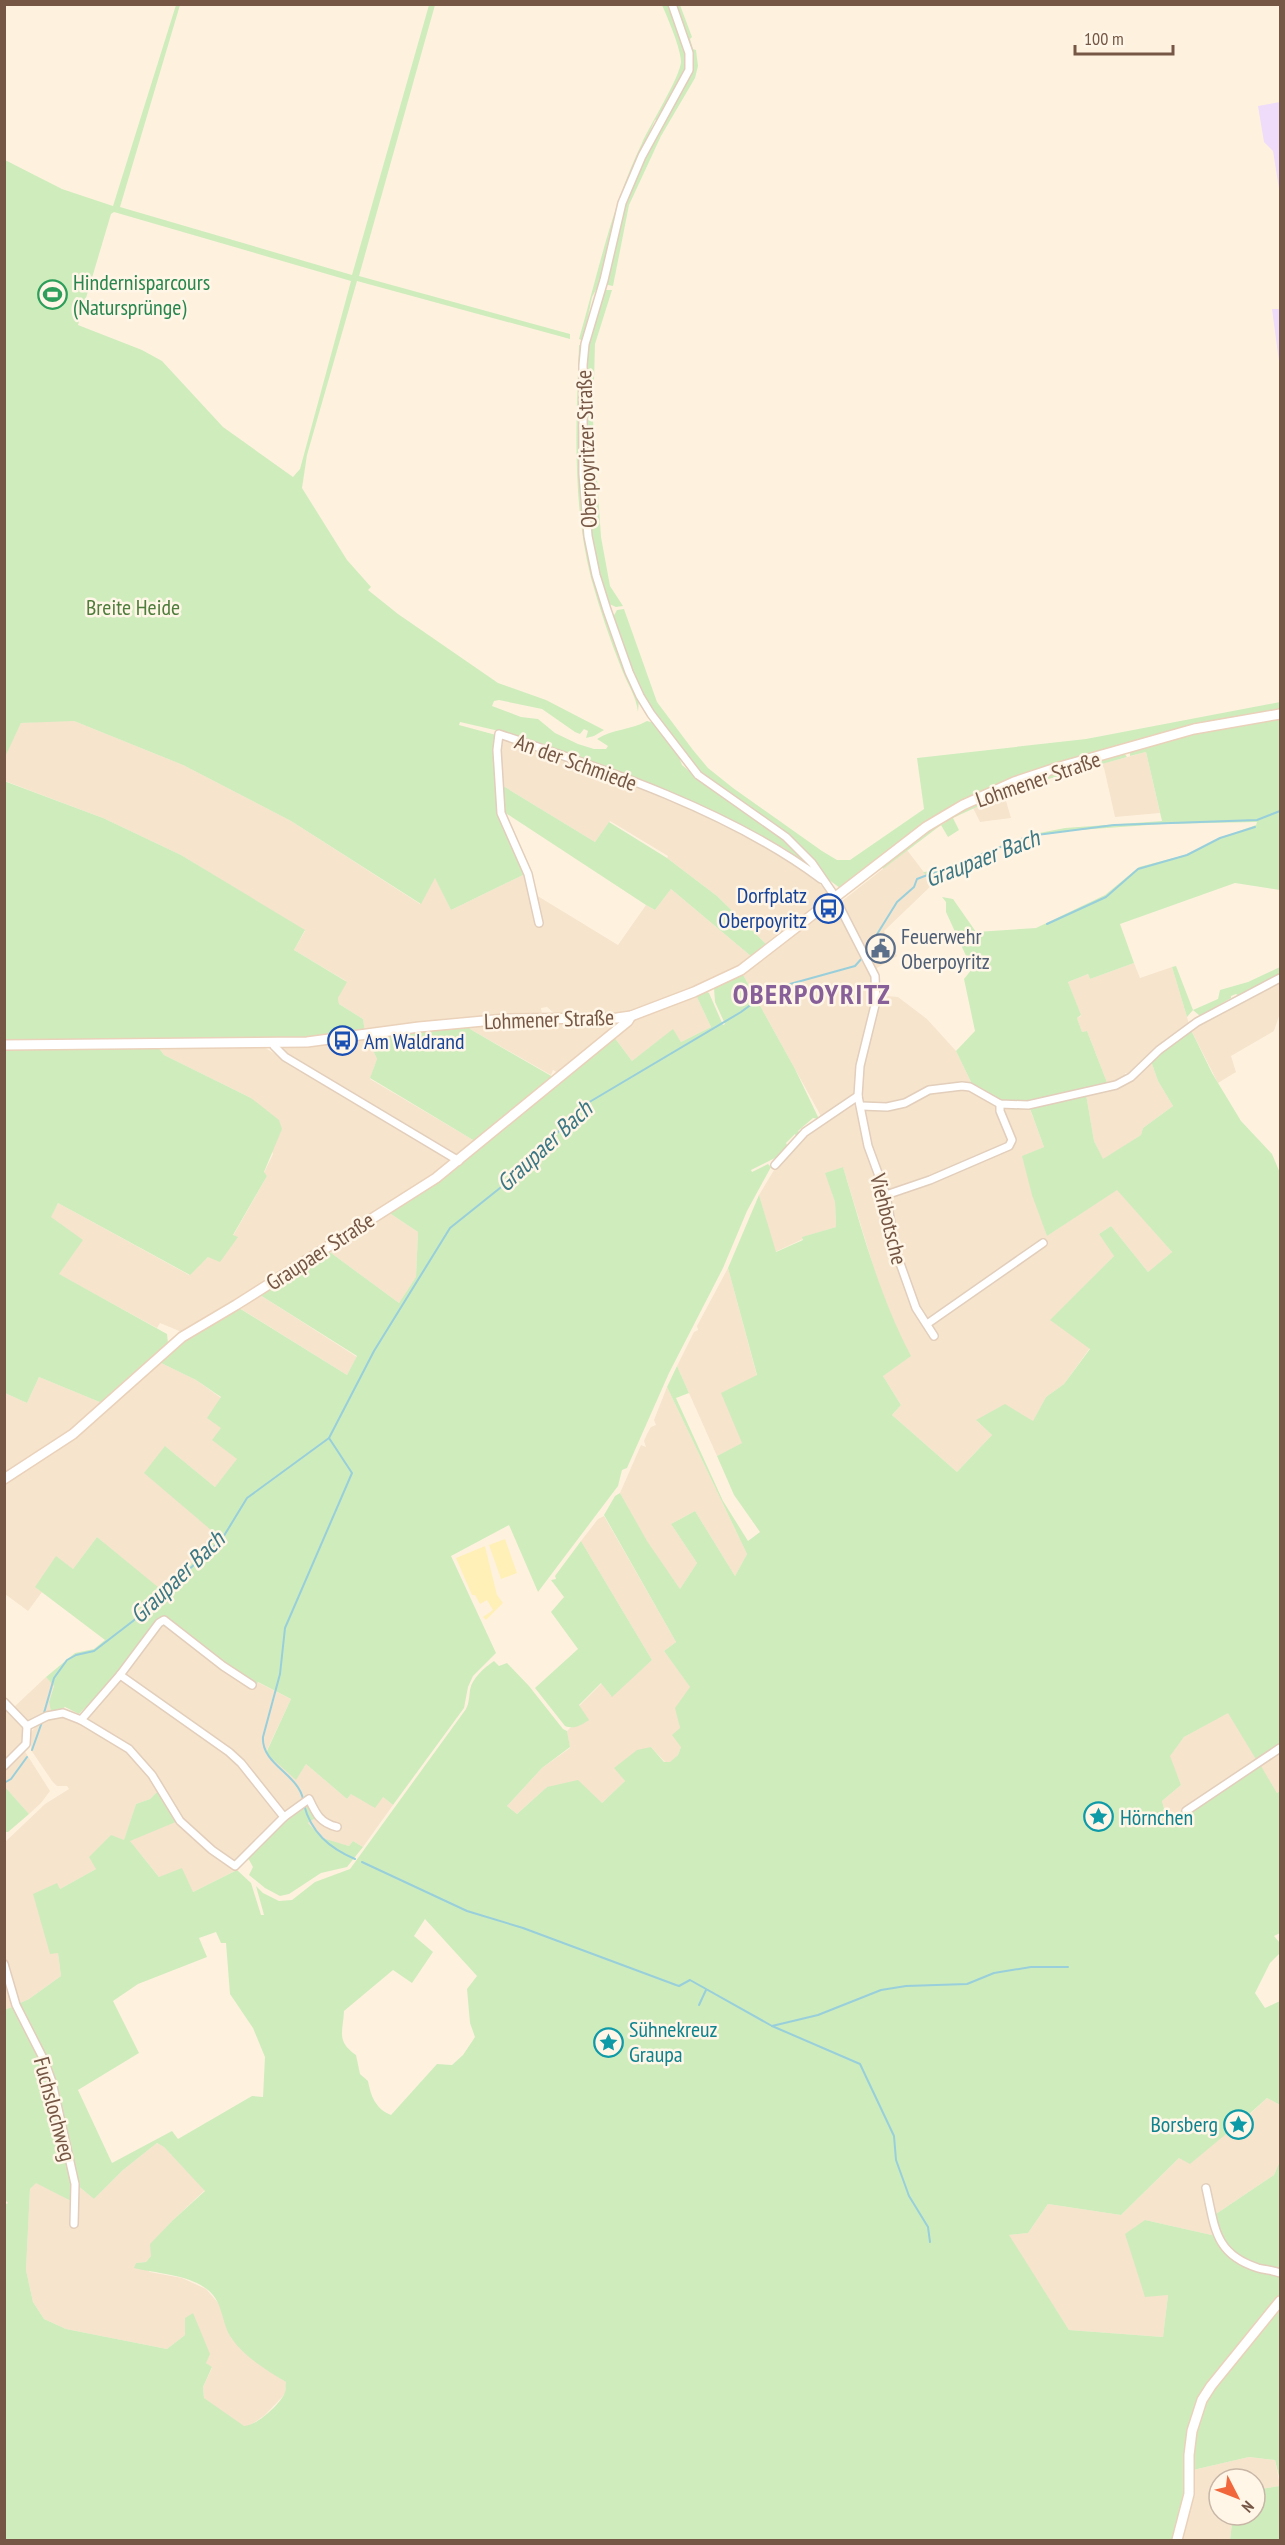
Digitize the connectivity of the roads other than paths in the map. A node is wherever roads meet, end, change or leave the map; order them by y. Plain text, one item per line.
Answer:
1 (672, 4) edge
2 (1281, 714) edge
3 (825, 883) junction
4 (835, 898) junction
5 (539, 923) dead end
6 (1281, 978) edge
7 (632, 1016) junction
8 (273, 1043) junction
9 (4, 1045) edge
10 (858, 1096) junction
11 (1000, 1104) junction
12 (861, 1106) junction
13 (459, 1161) junction
14 (775, 1165) dead end
15 (886, 1195) junction
16 (1043, 1243) dead end
17 (927, 1324) junction
18 (934, 1336) dead end
19 (4, 1479) edge
20 (120, 1675) junction
21 (252, 1685) dead end
22 (4, 1702) edge
23 (81, 1720) junction
24 (27, 1726) junction
25 (1281, 1748) edge
26 (4, 1766) edge
27 (1185, 1811) dead end
28 (284, 1816) junction
29 (337, 1827) dead end
30 (4, 1964) edge
31 (1206, 2188) dead end
32 (74, 2224) dead end
33 (1281, 2273) edge
34 (1281, 2301) edge
35 (1177, 2541) edge

1 - 3 street, Oberpoyritzer Straße
2 - 4 main road, Lohmener Straße
3 - 4 street, Oberpoyritzer Straße
3 - 5 street, An der Schmiede
4 - 7 main road, Lohmener Straße
4 - 10 street, Oberpoyritzer Straße
6 - 11 street
7 - 8 main road, Lohmener Straße
7 - 13 main road, Graupaer Straße
8 - 9 main road, Lohmener Straße
8 - 13 street
10 - 12 street, Viehbotsche
10 - 14 street
11 - 12 street
11 - 15 street
12 - 15 street, Viehbotsche
13 - 19 main road, Graupaer Straße
15 - 17 street, Viehbotsche
16 - 17 street
17 - 18 street, Viehbotsche
20 - 21 street
20 - 23 street
20 - 28 street
22 - 24 street
23 - 24 street
23 - 28 street
24 - 26 street
25 - 27 street
28 - 29 street
30 - 32 street, Fuchslochweg
31 - 33 street
34 - 35 main road

